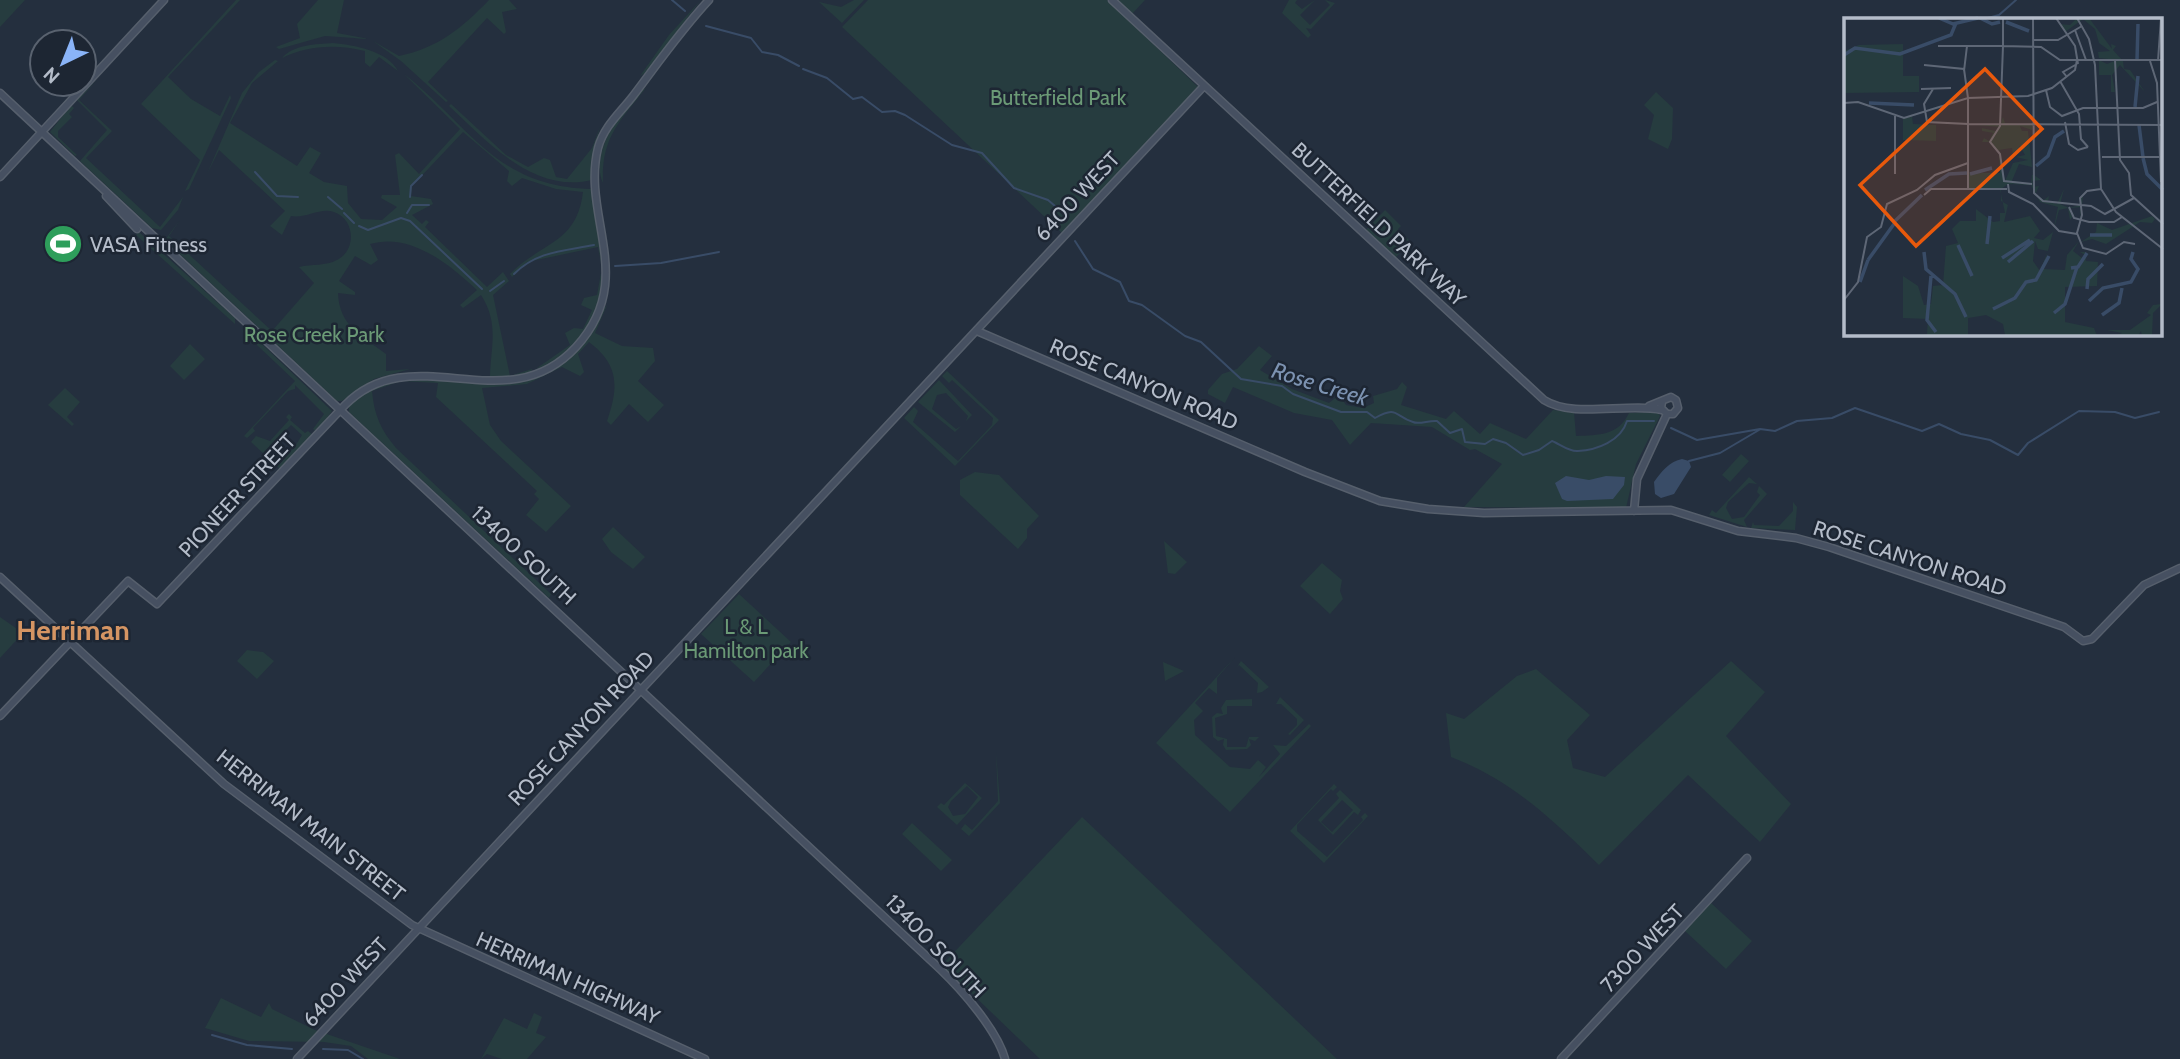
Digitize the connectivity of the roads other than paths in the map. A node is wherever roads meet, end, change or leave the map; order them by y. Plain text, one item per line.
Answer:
1 (164, 0) edge
2 (709, 0) edge
3 (1112, 0) edge
4 (1204, 86) junction
5 (0, 93) edge
6 (41, 132) junction
7 (0, 177) edge
8 (97, 183) junction
9 (137, 229) dead end
10 (977, 331) junction
11 (341, 410) junction
12 (1634, 511) junction
13 (2180, 568) edge
14 (0, 577) edge
15 (70, 642) junction
16 (641, 690) junction
17 (0, 716) edge
18 (1746, 858) dead end
19 (418, 929) junction
20 (297, 1059) edge
21 (705, 1059) edge
22 (1005, 1059) edge
23 (1561, 1059) edge

1 - 6 street
2 - 11 street, PIONEER STREET
3 - 4 street, BUTTERFIELD PARK WAY
4 - 10 street, 6400 WEST
4 - 12 street, BUTTERFIELD PARK WAY
5 - 6 street, 13400 SOUTH
6 - 7 street
6 - 8 street, 13400 SOUTH
8 - 9 street
8 - 11 street, 13400 SOUTH
10 - 12 street, ROSE CANYON ROAD
10 - 16 street, ROSE CANYON ROAD
11 - 15 street, PIONEER STREET
11 - 16 street, 13400 SOUTH
12 - 13 street, ROSE CANYON ROAD
14 - 15 street, HERRIMAN MAIN STREET
15 - 17 street
15 - 19 street, HERRIMAN MAIN STREET
16 - 19 street, ROSE CANYON ROAD
16 - 22 street, 13400 SOUTH
18 - 23 street, 7300 WEST
19 - 20 street, 6400 WEST
19 - 21 street, HERRIMAN HIGHWAY

